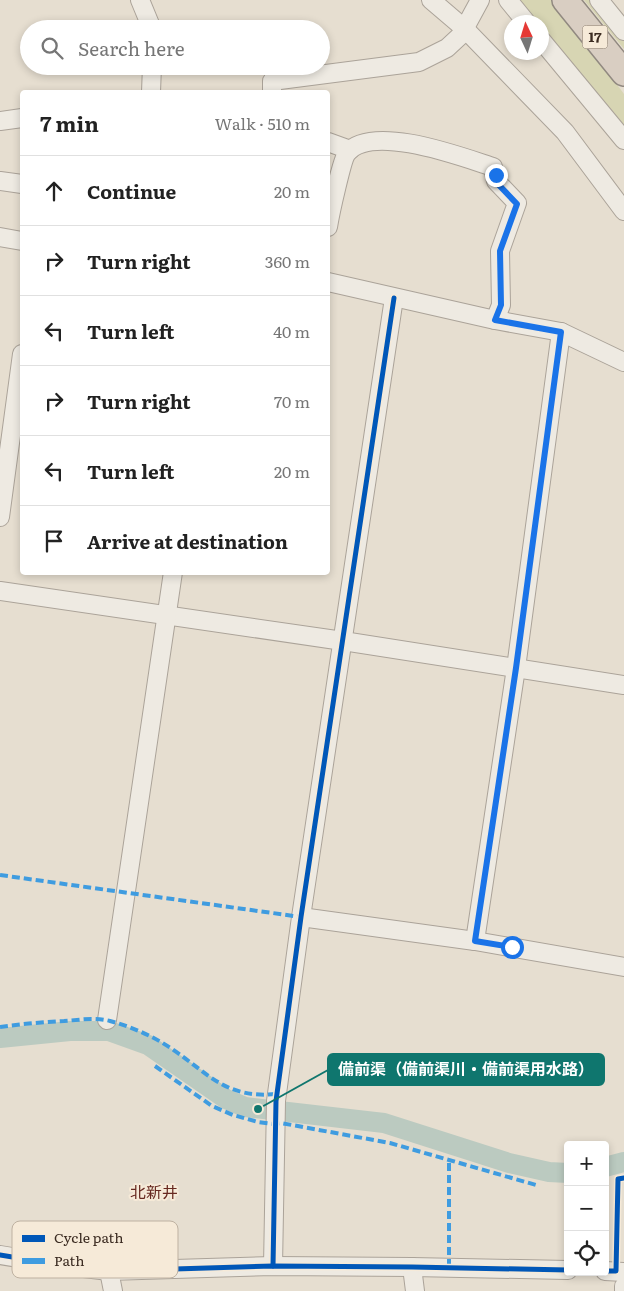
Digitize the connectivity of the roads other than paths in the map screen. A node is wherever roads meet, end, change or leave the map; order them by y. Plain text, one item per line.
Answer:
1 (140, 0) edge
2 (431, 0) edge
3 (480, 0) edge
4 (508, 0) edge
5 (565, 0) edge
6 (599, 0) edge
7 (520, 15) edge
8 (148, 20) edge
9 (465, 29) junction
10 (624, 31) edge
11 (549, 49) edge
12 (624, 73) edge
13 (330, 74) edge
14 (152, 75) edge
15 (323, 75) edge
16 (151, 90) edge
17 (272, 90) edge
18 (20, 118) edge
19 (0, 121) edge
20 (624, 140) edge
21 (330, 143) edge
22 (350, 150) junction
23 (0, 181) edge
24 (20, 184) edge
25 (624, 211) edge
26 (330, 218) edge
27 (0, 237) edge
28 (20, 241) edge
29 (330, 282) edge
30 (394, 298) junction
31 (495, 320) junction
32 (561, 332) junction
33 (624, 362) edge
34 (20, 369) edge
35 (0, 517) edge
36 (174, 575) edge
37 (0, 591) edge
38 (168, 615) junction
39 (343, 641) junction
40 (516, 668) junction
41 (624, 685) edge
42 (301, 917) junction
43 (475, 941) junction
44 (624, 967) edge
45 (107, 1020) dead end
46 (273, 1266) junction
47 (412, 1267) junction
48 (178, 1269) edge
49 (564, 1270) edge
50 (609, 1271) edge
51 (624, 1272) edge
52 (110, 1278) edge
53 (624, 1286) edge
54 (113, 1291) edge
55 (415, 1291) edge
56 (624, 1291) edge

1 - 8 street
2 - 9 street
3 - 9 street
4 - 7 street
5 - 12 highway, 17
6 - 10 street
9 - 13 street
9 - 25 street
11 - 20 street
14 - 16 street
15 - 17 street
18 - 19 street
21 - 22 street
22 - 26 street
22 - 31 street
23 - 24 street
27 - 28 street
29 - 30 street
30 - 31 street
30 - 39 street
31 - 32 street
32 - 33 street
32 - 40 street
34 - 35 street
36 - 38 street
37 - 38 street
38 - 39 street
38 - 45 street
39 - 40 street
39 - 42 street
40 - 41 street
40 - 43 street
42 - 43 street
42 - 46 street
43 - 44 street
46 - 47 street
46 - 48 street
47 - 49 street
47 - 55 street
50 - 51 street
52 - 54 street
53 - 56 street

